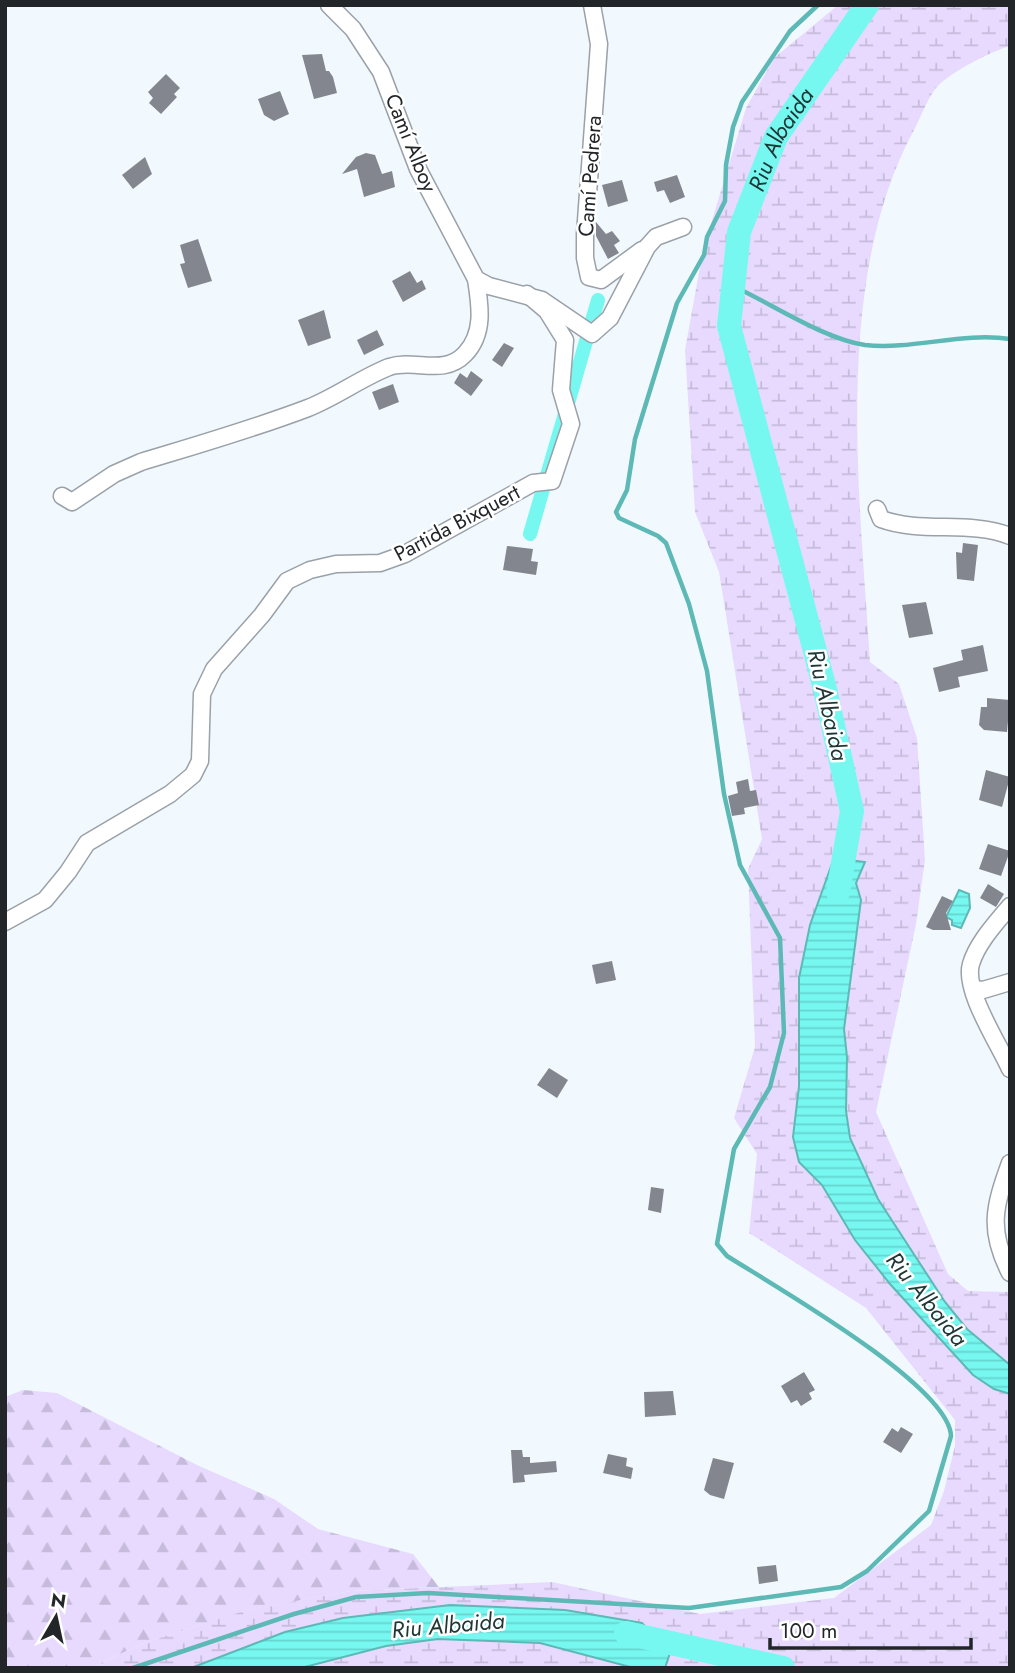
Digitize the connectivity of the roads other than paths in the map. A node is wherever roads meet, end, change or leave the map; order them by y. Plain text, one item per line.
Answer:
1 (329, 5) edge
2 (592, 5) edge
3 (683, 228) dead end
4 (647, 247) junction
5 (476, 279) junction
6 (527, 294) junction
7 (62, 496) dead end
8 (877, 509) dead end
9 (1010, 536) edge
10 (1010, 906) edge
11 (5, 922) edge
12 (1010, 982) edge
13 (974, 989) junction
14 (1010, 1069) edge
15 (1010, 1163) edge
16 (1010, 1273) edge

1 - 5 street, Camí Alboy
2 - 4 street, Camí Pedrera
3 - 4 street
4 - 6 street
5 - 6 street
5 - 7 street
6 - 11 street, Partida Bixquert
8 - 9 street
10 - 13 street
12 - 13 street
13 - 14 street
15 - 16 street

